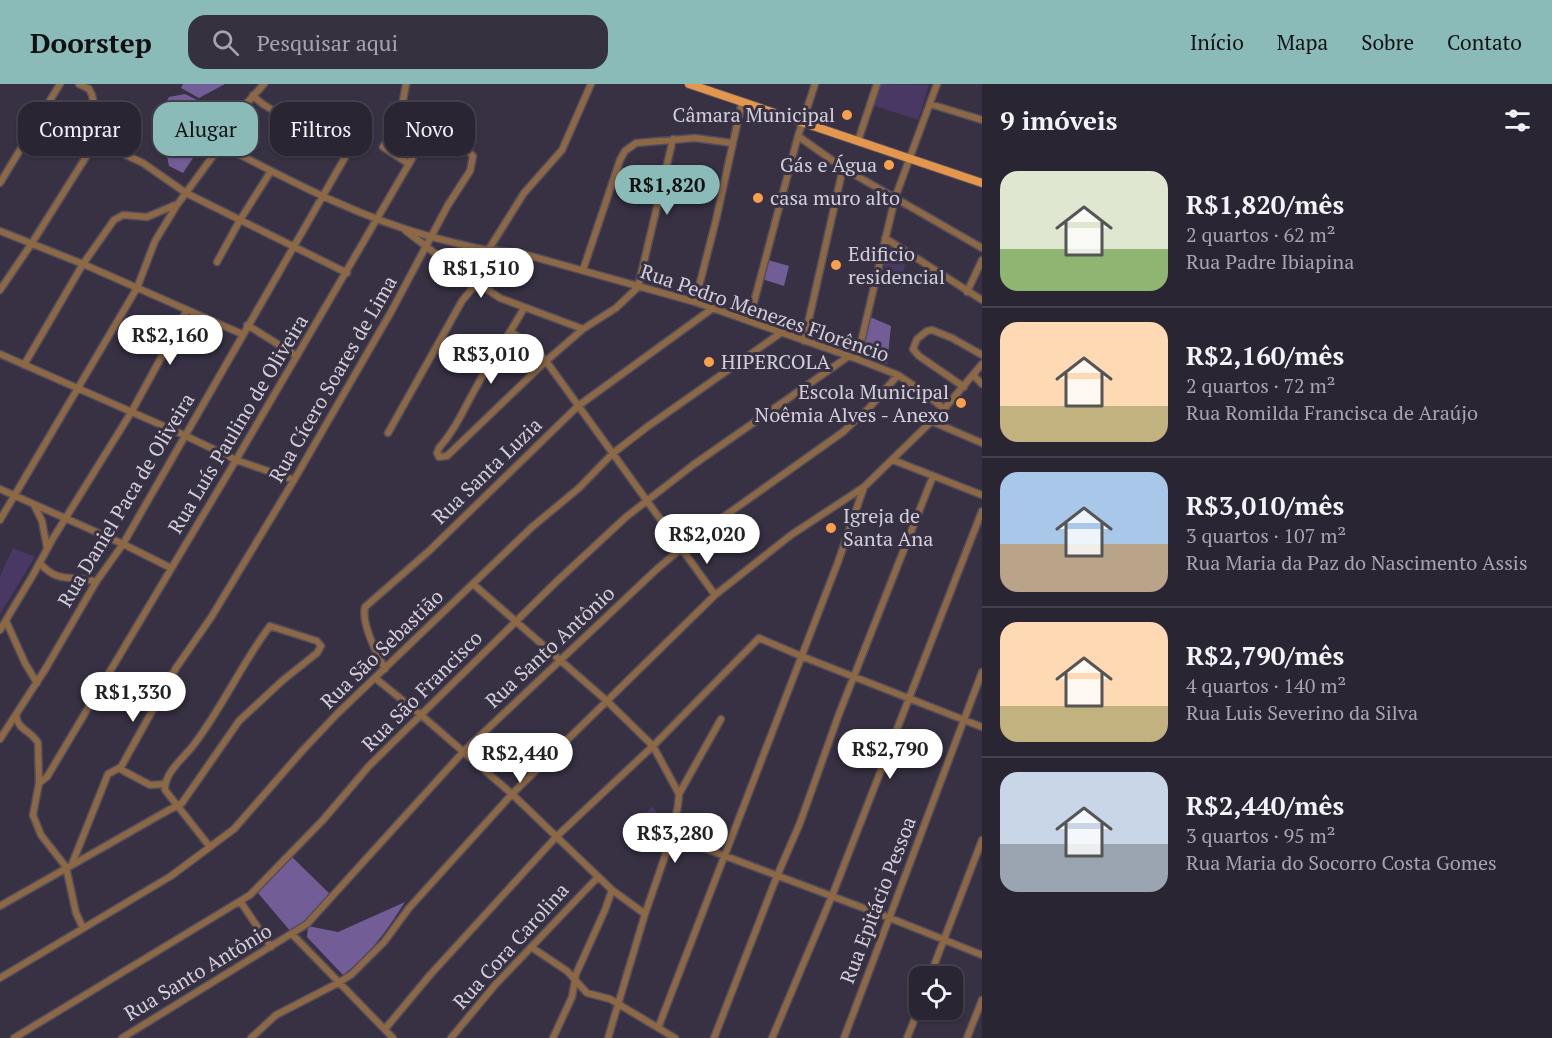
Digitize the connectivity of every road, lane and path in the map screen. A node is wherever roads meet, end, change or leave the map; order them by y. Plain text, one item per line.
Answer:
1 (60, 84) edge
2 (79, 84) edge
3 (264, 84) edge
4 (406, 84) edge
5 (591, 84) edge
6 (689, 84) edge
7 (815, 84) edge
8 (877, 84) edge
9 (935, 85) edge
10 (253, 95) junction
11 (49, 102) edge
12 (93, 102) edge
13 (249, 102) edge
14 (403, 102) edge
15 (742, 102) junction
16 (930, 104) junction
17 (982, 120) edge
18 (802, 122) junction
19 (798, 136) junction
20 (673, 139) junction
21 (858, 141) junction
22 (732, 143) junction
23 (18, 154) edge
24 (85, 156) edge
25 (127, 156) edge
26 (213, 156) edge
27 (242, 156) edge
28 (397, 156) edge
29 (413, 156) edge
30 (472, 156) edge
31 (911, 158) junction
32 (409, 164) junction
33 (843, 168) junction
34 (271, 171) junction
35 (0, 183) edge
36 (982, 183) edge
37 (186, 193) junction
38 (892, 196) junction
39 (323, 197) junction
40 (177, 205) junction
41 (240, 220) junction
42 (378, 220) junction
43 (400, 227) junction
44 (0, 231) edge
45 (432, 237) junction
46 (885, 238) junction
47 (32, 243) junction
48 (293, 245) junction
49 (427, 247) junction
50 (982, 248) edge
51 (489, 249) junction
52 (982, 260) edge
53 (217, 262) dead end
54 (83, 264) junction
55 (583, 270) junction
56 (347, 273) junction
57 (479, 283) junction
58 (638, 287) junction
59 (137, 288) junction
60 (0, 290) edge
61 (967, 292) junction
62 (982, 300) edge
63 (694, 302) junction
64 (524, 308) junction
65 (713, 308) junction
66 (187, 310) junction
67 (749, 321) junction
68 (247, 325) junction
69 (583, 329) junction
70 (512, 332) junction
71 (782, 332) junction
72 (242, 334) junction
73 (804, 340) junction
74 (0, 354) edge
75 (982, 355) edge
76 (297, 356) junction
77 (849, 356) junction
78 (857, 359) junction
79 (546, 361) junction
80 (982, 364) edge
81 (24, 365) junction
82 (898, 375) junction
83 (974, 375) junction
84 (982, 384) edge
85 (964, 387) junction
86 (76, 389) junction
87 (578, 406) junction
88 (944, 409) junction
89 (132, 411) junction
90 (931, 421) junction
91 (388, 433) dead end
92 (184, 435) junction
93 (982, 443) edge
94 (612, 454) junction
95 (236, 460) junction
96 (893, 460) junction
97 (933, 476) junction
98 (294, 480) junction
99 (864, 487) junction
100 (0, 489) edge
101 (14, 495) junction
102 (982, 495) edge
103 (645, 500) junction
104 (34, 504) junction
105 (982, 511) edge
106 (66, 519) junction
107 (0, 520) edge
108 (123, 544) junction
109 (47, 548) junction
110 (680, 548) junction
111 (40, 563) junction
112 (171, 568) junction
113 (96, 582) junction
114 (473, 584) junction
115 (715, 595) junction
116 (6, 621) junction
117 (516, 622) junction
118 (0, 630) edge
119 (801, 656) junction
120 (561, 661) junction
121 (385, 669) junction
122 (982, 672) edge
123 (854, 677) junction
124 (375, 678) junction
125 (37, 683) junction
126 (909, 698) junction
127 (608, 702) junction
128 (16, 714) junction
129 (421, 715) junction
130 (721, 719) dead end
131 (963, 719) junction
132 (982, 727) edge
133 (0, 739) edge
134 (653, 746) junction
135 (463, 752) junction
136 (120, 769) junction
137 (39, 783) junction
138 (165, 784) junction
139 (512, 794) junction
140 (679, 794) junction
141 (178, 806) junction
142 (672, 836) junction
143 (556, 837) junction
144 (982, 840) edge
145 (210, 847) junction
146 (724, 855) junction
147 (979, 857) edge
148 (69, 866) junction
149 (777, 876) junction
150 (598, 877) junction
151 (612, 890) junction
152 (832, 896) junction
153 (240, 901) junction
154 (0, 906) edge
155 (645, 914) junction
156 (890, 918) junction
157 (83, 928) junction
158 (292, 934) junction
159 (943, 939) junction
160 (271, 947) junction
161 (531, 947) junction
162 (982, 955) edge
163 (934, 966) edge
164 (0, 978) edge
165 (575, 979) junction
166 (340, 982) junction
167 (982, 1000) edge
168 (619, 1005) junction
169 (914, 1020) edge
170 (658, 1028) junction
171 (385, 1029) junction
172 (14, 1038) edge
173 (122, 1038) edge
174 (251, 1038) edge
175 (393, 1038) edge
176 (451, 1038) edge
177 (553, 1038) edge
178 (608, 1038) edge
179 (675, 1038) edge
180 (714, 1038) edge
181 (772, 1038) edge
182 (844, 1038) edge
183 (907, 1038) edge
184 (967, 1038) edge

1 - 11 street
2 - 12 street
3 - 10 street
4 - 14 street
5 - 51 street
6 - 15 main road
7 - 18 street
8 - 21 street
9 - 16 street
10 - 13 street
10 - 39 street, Rua Daniel Paca de Oliveira
15 - 18 main road
15 - 22 street
16 - 17 street
16 - 31 street
18 - 19 street
18 - 21 main road
19 - 33 street
19 - 67 street
20 - 22 street
20 - 55 street
20 - 58 street
21 - 31 main road
22 - 63 street
23 - 35 street
24 - 47 street
25 - 37 street
26 - 37 street
27 - 34 street, Rua Pedro Menezes Florêncio
28 - 32 street
29 - 32 street, Rua Luís Paulino de Oliveira
30 - 45 street, Rua Cícero Soares de Lima
31 - 36 main road
31 - 38 street
32 - 42 street, Rua Luís Paulino de Oliveira
33 - 38 street
33 - 73 street
34 - 39 street, Rua Pedro Menezes Florêncio
34 - 41 street
37 - 40 street
37 - 41 street
38 - 46 street
38 - 50 street
39 - 42 street, Rua Pedro Menezes Florêncio
39 - 48 street, Rua Daniel Paca de Oliveira
40 - 54 street
40 - 59 street
41 - 48 street
41 - 53 street
42 - 43 street, Rua Pedro Menezes Florêncio
42 - 56 street, Rua Luís Paulino de Oliveira
43 - 45 street, Rua Pedro Menezes Florêncio
43 - 49 street
44 - 47 street
45 - 49 street, Rua Cícero Soares de Lima
45 - 51 street, Rua Pedro Menezes Florêncio
46 - 61 street
46 - 78 street
47 - 54 street
47 - 60 street
48 - 56 street
48 - 68 street, Rua Daniel Paca de Oliveira
49 - 57 street
49 - 98 street, Rua Cícero Soares de Lima
51 - 55 street, Rua Pedro Menezes Florêncio
52 - 61 street
54 - 59 street
54 - 81 street
55 - 58 street, Rua Pedro Menezes Florêncio
56 - 76 street, Rua Luís Paulino de Oliveira
57 - 64 street
57 - 91 street
58 - 63 street, Rua Pedro Menezes Florêncio
58 - 69 street
59 - 66 street
59 - 86 street
61 - 62 street
63 - 65 street, Rua Pedro Menezes Florêncio
64 - 69 street
64 - 70 street
65 - 67 street, Rua Pedro Menezes Florêncio
65 - 87 street, Rua Santa Luzia
66 - 72 street
66 - 89 street
67 - 71 street, Rua Pedro Menezes Florêncio
68 - 72 street, Rua Daniel Paca de Oliveira
68 - 76 street
69 - 79 street
70 - 79 street
70 - 79 street
71 - 73 street, Rua Pedro Menezes Florêncio
71 - 94 street, Rua São Sebastião
72 - 92 street, Rua Daniel Paca de Oliveira
73 - 77 street, Rua Pedro Menezes Florêncio
74 - 81 street
75 - 85 street
76 - 95 street, Rua Luís Paulino de Oliveira
77 - 78 street, Rua Pedro Menezes Florêncio
77 - 103 street, Rua São Francisco
78 - 82 street, Rua Pedro Menezes Florêncio
79 - 87 street
80 - 83 street
81 - 86 street
82 - 88 street, Rua Pedro Menezes Florêncio
82 - 110 street, Rua Santo Antônio
83 - 84 street
83 - 85 street
85 - 88 street
86 - 89 street
86 - 101 street
87 - 94 street
87 - 121 street, Rua Santa Luzia
88 - 90 street
89 - 92 street
89 - 106 street
90 - 93 street
90 - 96 street
92 - 95 street
92 - 108 street, Rua Daniel Paca de Oliveira
94 - 103 street
94 - 114 street, Rua São Sebastião
95 - 98 street
95 - 112 street, Rua Luís Paulino de Oliveira
96 - 97 street
96 - 99 street
97 - 102 street
97 - 123 street
98 - 136 street, Rua Cícero Soares de Lima
99 - 115 street
99 - 119 street
100 - 101 street
101 - 104 street
101 - 107 street
103 - 110 street
103 - 117 street, Rua São Francisco
104 - 106 street
104 - 109 street
105 - 126 street
106 - 108 street
106 - 109 street
108 - 112 street
108 - 113 street, Rua Daniel Paca de Oliveira
109 - 111 street
110 - 115 street
110 - 120 street, Rua Santo Antônio
111 - 113 street
111 - 116 street
112 - 137 street, Rua Luís Paulino de Oliveira
113 - 125 street, Rua Daniel Paca de Oliveira
114 - 117 street
114 - 121 street, Rua São Sebastião
115 - 127 street
116 - 118 street
116 - 125 street
117 - 120 street
117 - 129 street, Rua São Francisco
119 - 123 street
119 - 134 street
119 - 146 street
120 - 127 street
120 - 135 street, Rua Santo Antônio
121 - 124 street, Rua São Sebastião
122 - 131 street, Rua Epitácio Pessoa
123 - 126 street
123 - 149 street
124 - 129 street
124 - 145 street, Rua São Sebastião
125 - 128 street, Rua Daniel Paca de Oliveira
126 - 131 street
126 - 152 street
127 - 134 street
127 - 139 street
128 - 133 street, Rua Daniel Paca de Oliveira
128 - 137 street
129 - 135 street
129 - 153 street, Rua São Francisco
130 - 140 street
131 - 132 street
131 - 156 street, Rua Epitácio Pessoa
134 - 140 street
134 - 143 street
135 - 139 street
135 - 158 street, Rua Santo Antônio
136 - 138 street
136 - 148 street, Rua Cícero Soares de Lima
137 - 148 street
138 - 141 street
138 - 141 street
139 - 143 street
139 - 166 street
140 - 142 street
141 - 145 street
141 - 148 street
142 - 146 street
142 - 155 street
143 - 150 street
143 - 171 street
144 - 147 street
145 - 157 street, Rua São Sebastião
146 - 149 street
146 - 170 street
147 - 159 street
148 - 154 street
148 - 157 street
149 - 152 street
149 - 180 street
150 - 151 street
150 - 161 street, Rua Cora Carolina
151 - 155 street
151 - 165 street
152 - 156 street
152 - 181 street
153 - 160 street
153 - 172 street, Rua São Francisco
155 - 168 street
156 - 159 street
156 - 182 street, Rua Epitácio Pessoa
157 - 164 street, Rua São Sebastião
158 - 160 street, Rua Santo Antônio
158 - 166 street
159 - 162 street
159 - 163 street
160 - 173 street, Rua Santo Antônio
161 - 165 street
161 - 176 street, Rua Cora Carolina
165 - 168 street
165 - 177 street
166 - 171 street
166 - 174 street
167 - 184 street
168 - 170 street
168 - 178 street
169 - 183 street
170 - 179 street
171 - 175 street

